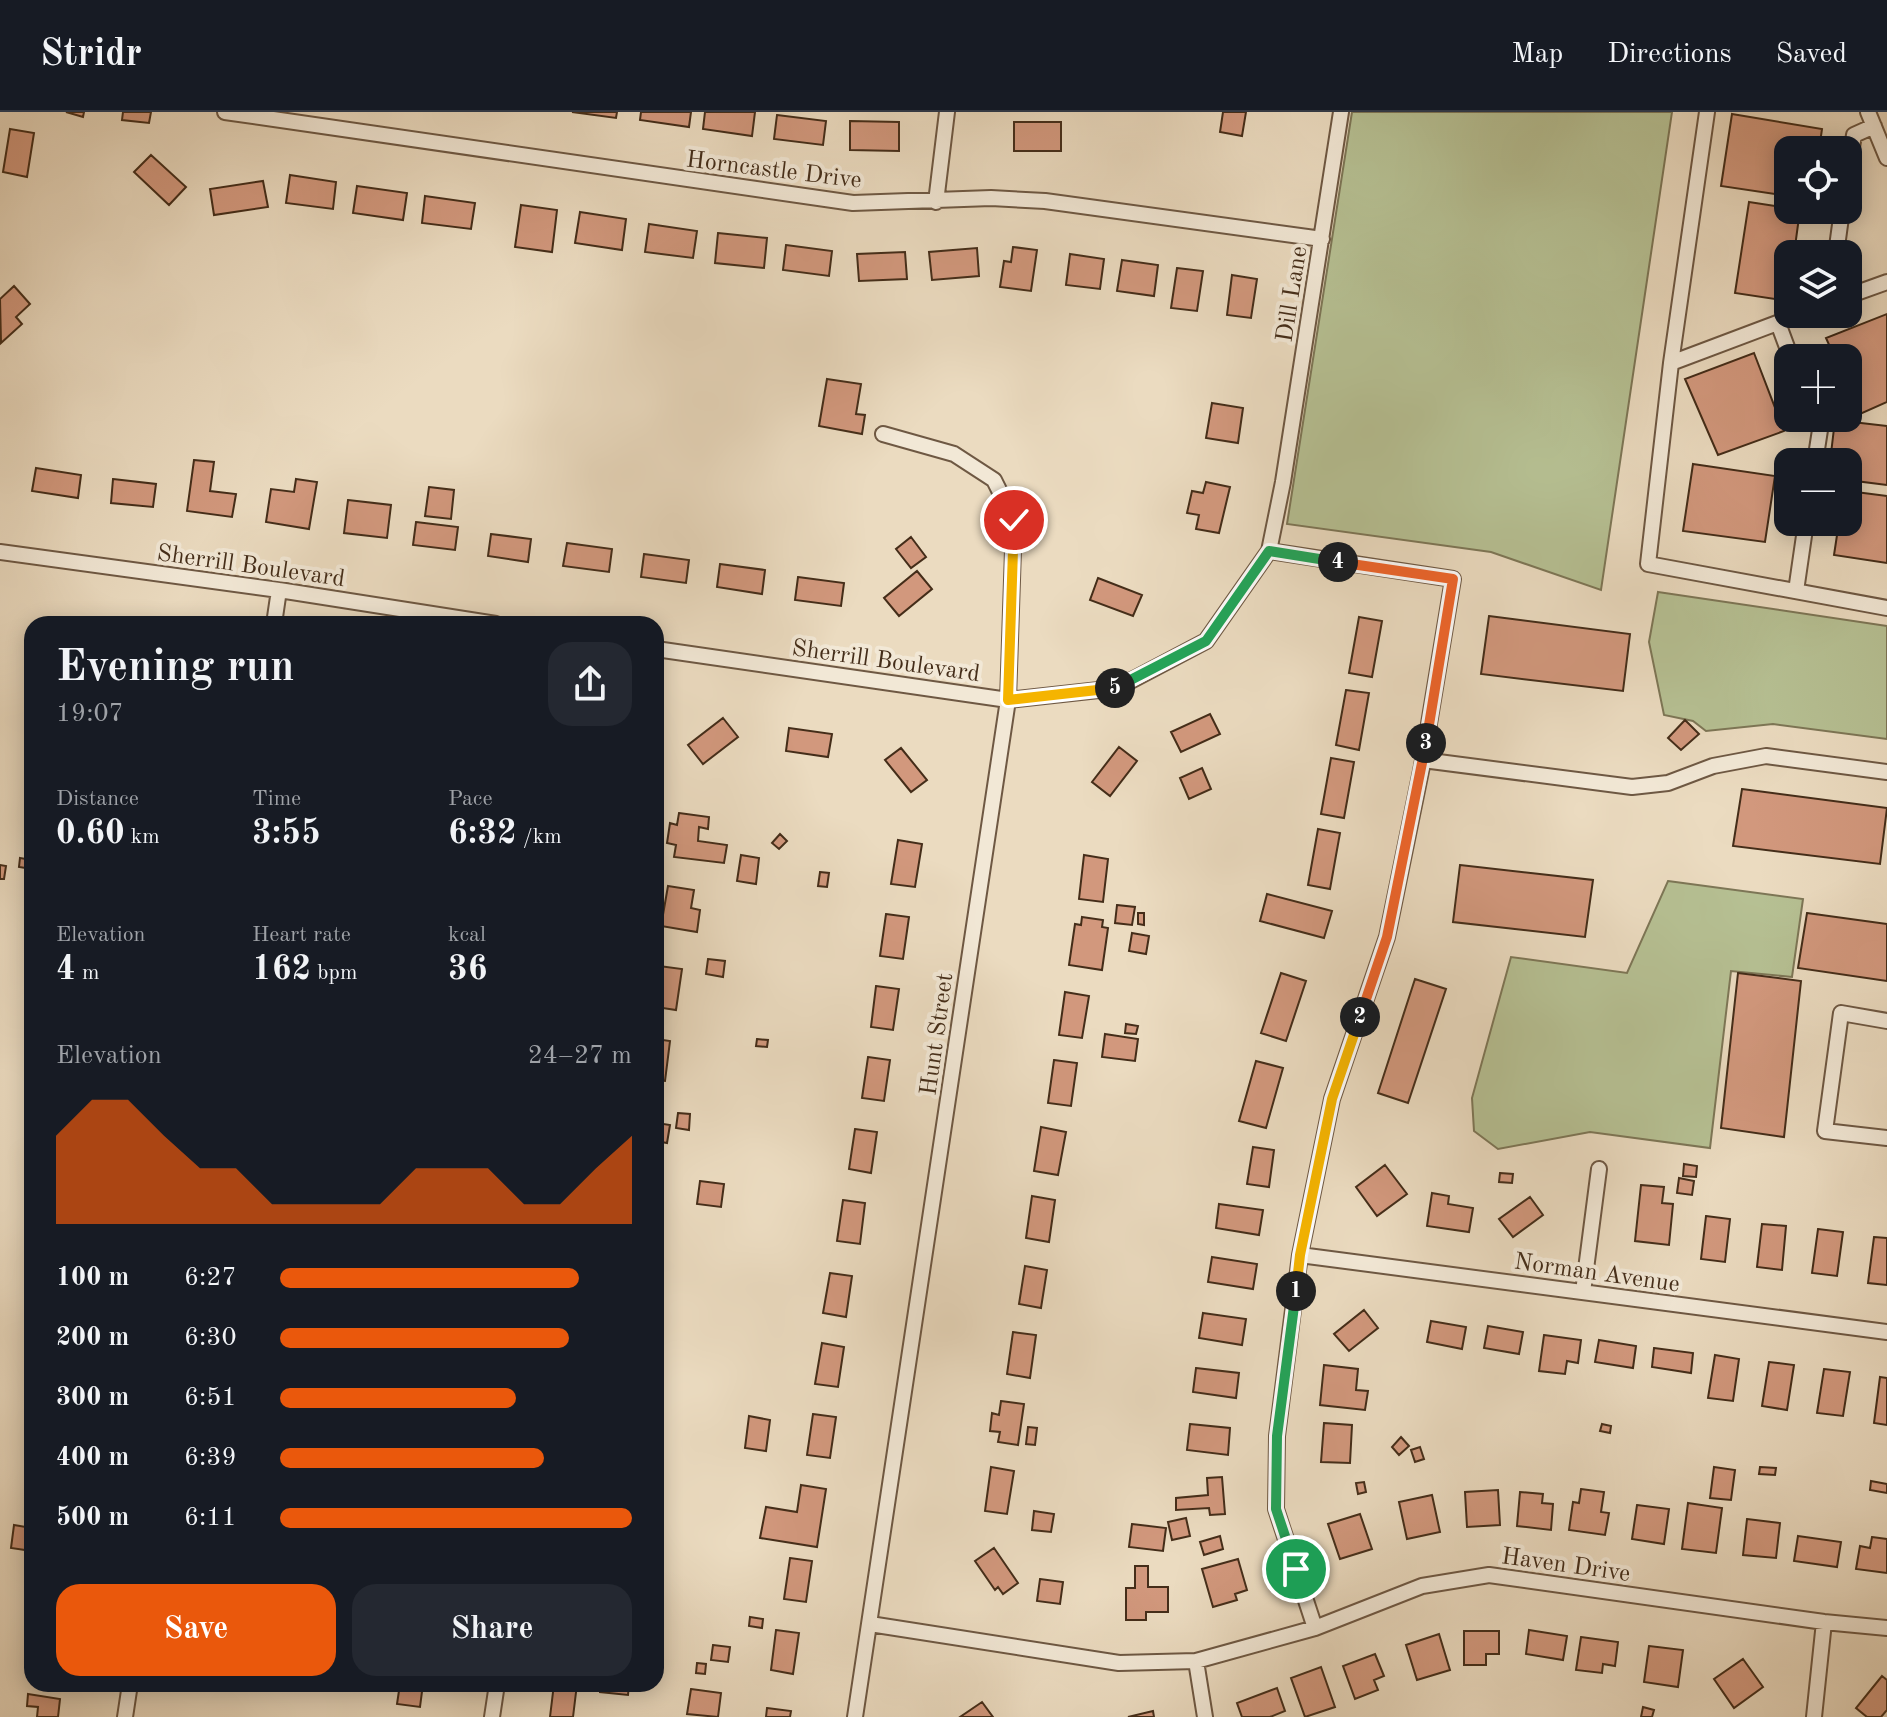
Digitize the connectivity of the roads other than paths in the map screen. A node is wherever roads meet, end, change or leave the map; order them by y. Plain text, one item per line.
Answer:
1 (225, 112) edge
2 (947, 112) edge
3 (1341, 112) edge
4 (1707, 112) edge
5 (1871, 119) edge
6 (1854, 136) edge
7 (1887, 158) edge
8 (936, 202) junction
9 (1322, 239) junction
10 (1887, 282) edge
11 (1862, 291) edge
12 (1774, 324) edge
13 (1671, 363) junction
14 (883, 434) dead end
15 (1283, 482) joint
16 (1804, 536) edge
17 (1269, 551) junction
18 (0, 552) edge
19 (279, 590) junction
20 (1796, 591) junction
21 (1887, 608) edge
22 (275, 616) edge
23 (445, 616) edge
24 (664, 650) edge
25 (1008, 700) junction
26 (1423, 760) junction
27 (1887, 772) edge
28 (1887, 1021) edge
29 (1887, 1138) edge
30 (1599, 1169) dead end
31 (1300, 1255) junction
32 (1583, 1292) junction
33 (1887, 1332) edge
34 (1824, 1622) junction
35 (870, 1624) junction
36 (1315, 1628) junction
37 (1887, 1628) edge
38 (1196, 1661) junction
39 (129, 1692) edge
40 (496, 1692) edge
41 (125, 1717) edge
42 (492, 1717) edge
43 (855, 1717) edge
44 (1205, 1717) edge
45 (1814, 1717) edge

1 - 8 street, Horncastle Drive
2 - 8 street
3 - 9 street, Dill Lane
4 - 13 street
5 - 6 street
5 - 7 street
8 - 9 street, Horncastle Drive
9 - 15 street, Dill Lane
10 - 11 street
12 - 13 street
13 - 20 street
14 - 25 street, Hunt Street
15 - 17 street, Sherrill Boulevard
16 - 20 street
17 - 25 street, Sherrill Boulevard
17 - 26 street
18 - 19 street, Sherrill Boulevard
19 - 22 street
19 - 23 street, Sherrill Boulevard
20 - 21 street
24 - 25 street, Sherrill Boulevard
25 - 35 street, Hunt Street
26 - 27 street
26 - 31 street
28 - 29 street
30 - 32 street
31 - 32 street, Norman Avenue
31 - 36 street
32 - 33 street, Norman Avenue
34 - 36 street, Haven Drive
34 - 37 street, Haven Drive
34 - 45 street
35 - 38 street, Haven Drive
35 - 43 street, Hunt Street
36 - 38 street, Haven Drive
38 - 44 street
39 - 41 street
40 - 42 street

